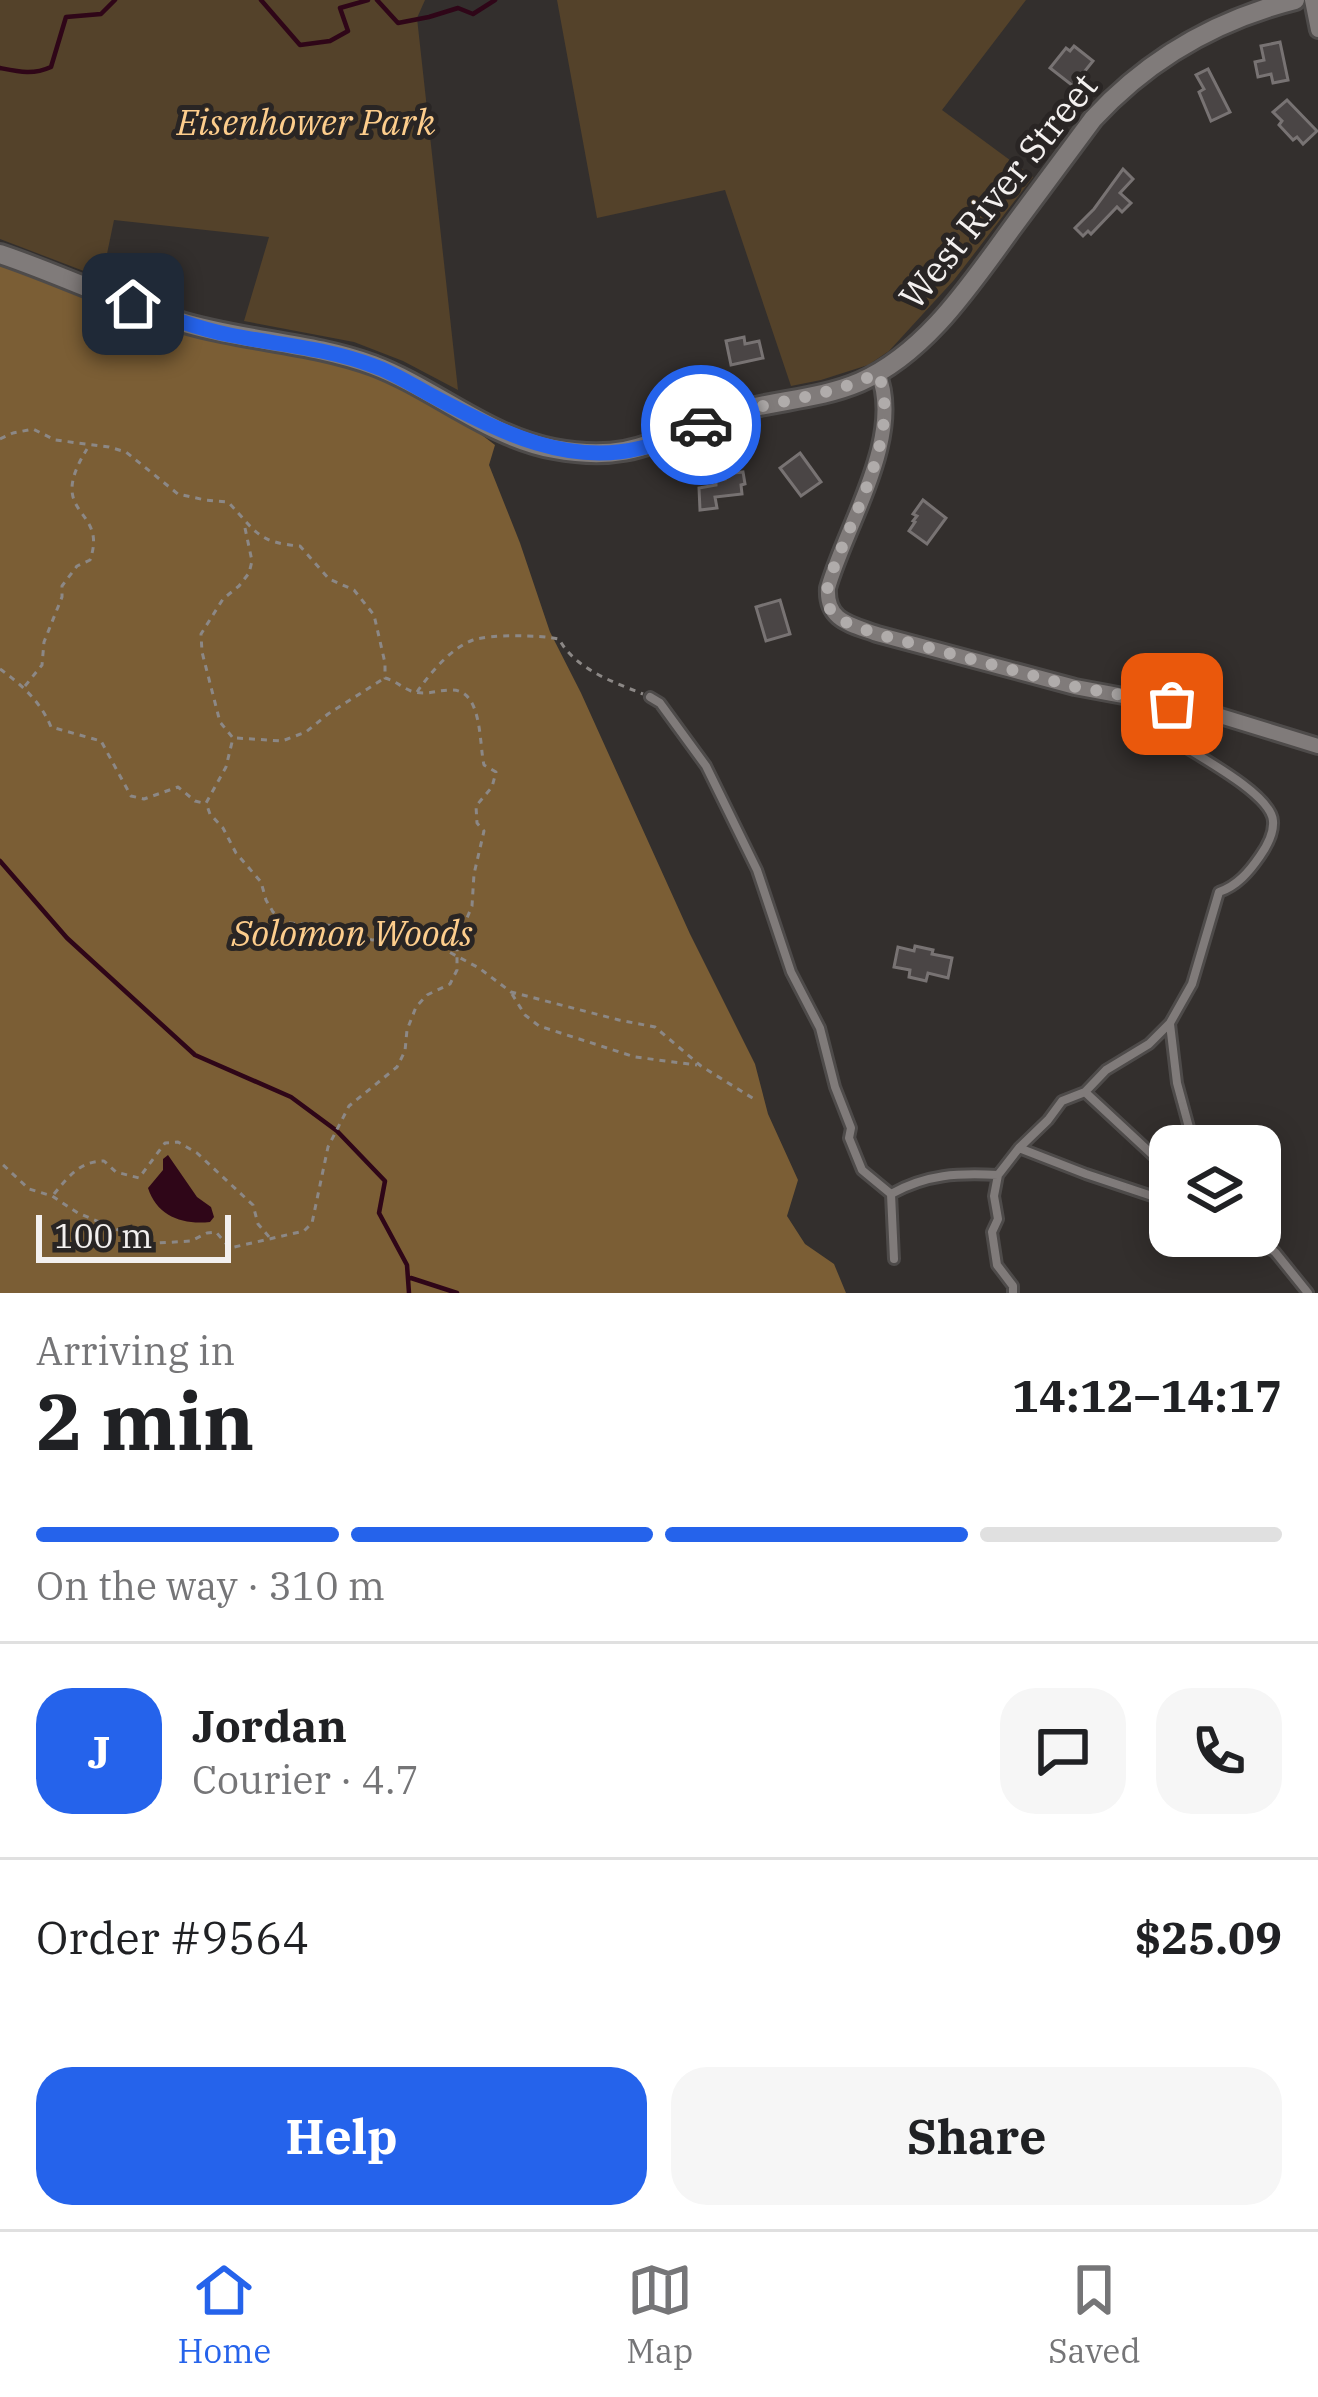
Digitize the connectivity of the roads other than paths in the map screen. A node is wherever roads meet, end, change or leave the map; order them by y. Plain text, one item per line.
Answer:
1 (1295, 0) edge
2 (1312, 0) edge
3 (1318, 29) edge
4 (0, 254) edge
5 (878, 373) junction
6 (650, 697) road end
7 (1142, 699) junction
8 (1318, 746) edge
9 (1170, 1023) junction
10 (1085, 1092) junction
11 (1189, 1125) edge
12 (1019, 1148) junction
13 (1149, 1151) edge
14 (998, 1175) junction
15 (892, 1194) junction
16 (1149, 1194) edge
17 (1279, 1257) edge
18 (895, 1259) dead end
19 (1013, 1293) edge
20 (1308, 1293) edge

1 - 5 street, West River Street
2 - 3 street
4 - 5 street, West River Street
5 - 7 street
6 - 15 lane
7 - 8 street
7 - 9 lane
9 - 10 lane
9 - 11 lane
10 - 12 lane
10 - 13 lane
12 - 14 lane
12 - 16 lane
14 - 15 lane
14 - 19 lane
15 - 18 lane
17 - 20 lane

